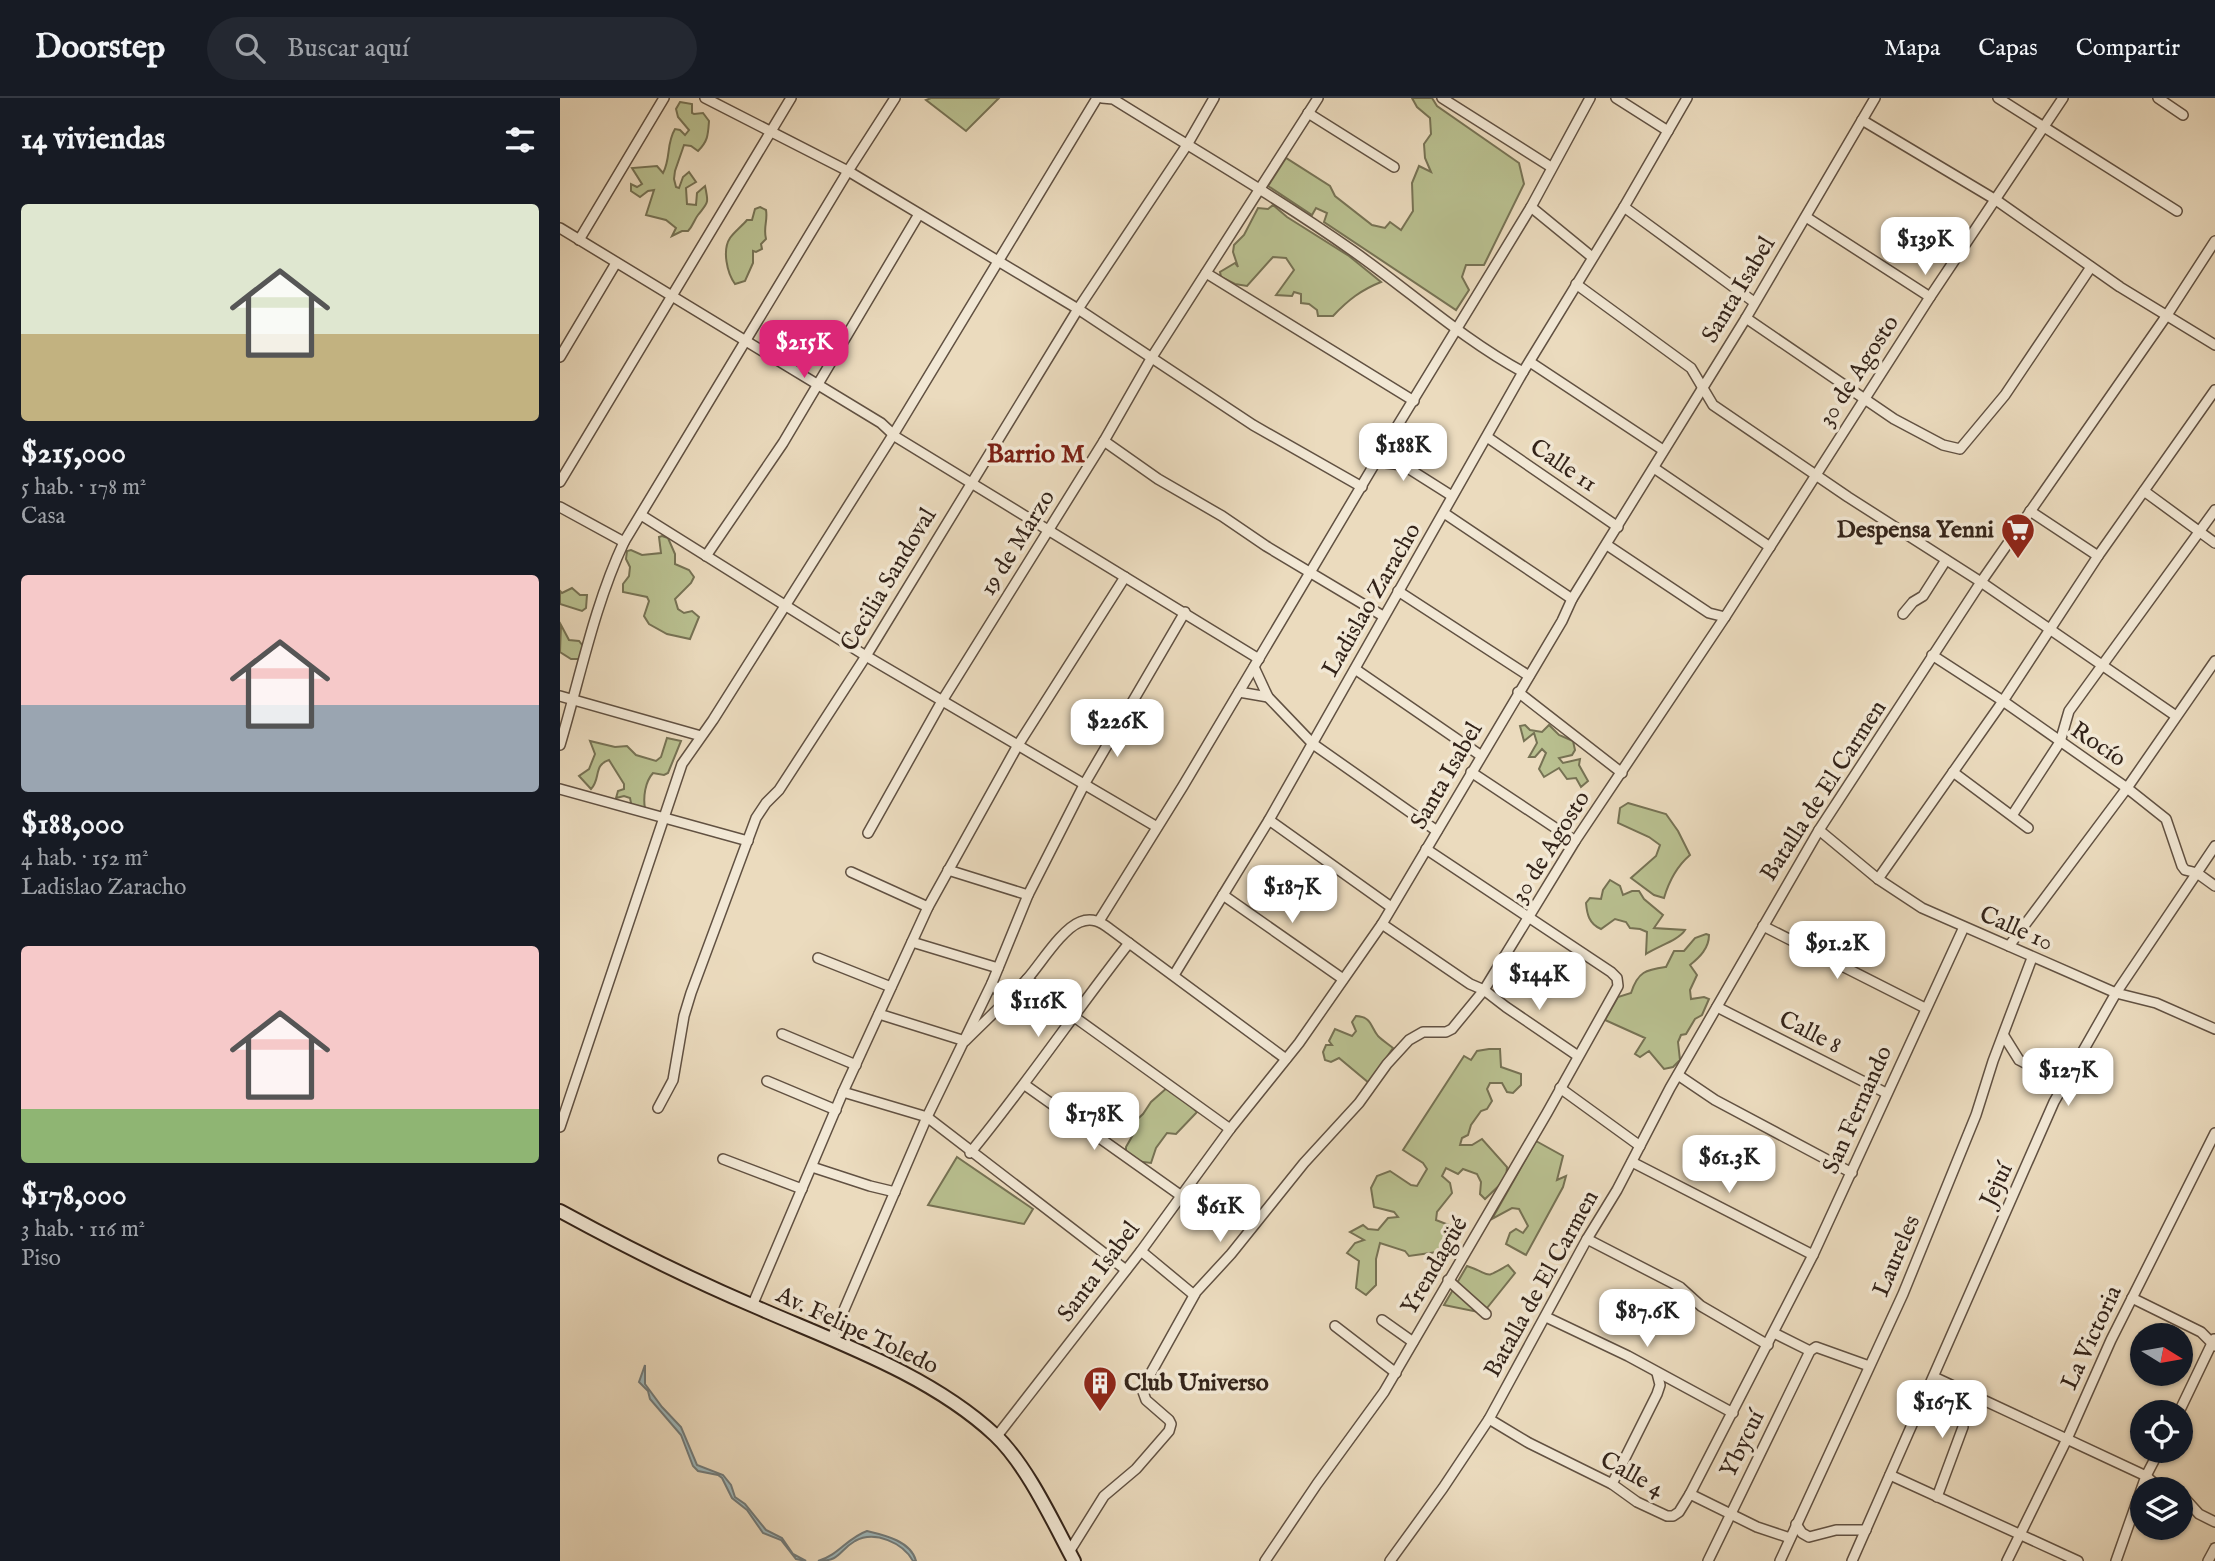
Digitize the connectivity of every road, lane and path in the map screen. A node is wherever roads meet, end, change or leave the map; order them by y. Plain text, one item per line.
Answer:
1 (664, 98) edge
2 (705, 98) edge
3 (791, 98) edge
4 (895, 98) edge
5 (1100, 98) edge
6 (1214, 98) edge
7 (1318, 98) edge
8 (1442, 98) edge
9 (1590, 98) edge
10 (1616, 98) edge
11 (1687, 98) edge
12 (1998, 98) edge
13 (2063, 98) edge
14 (2158, 98) edge
15 (1871, 99) edge
16 (1308, 113) junction
17 (2183, 115) dead end
18 (1862, 120) junction
19 (2043, 127) junction
20 (772, 131) junction
21 (1668, 131) junction
22 (1186, 145) junction
23 (1394, 167) dead end
24 (1551, 167) junction
25 (848, 172) junction
26 (1259, 187) junction
27 (1996, 200) junction
28 (1531, 207) junction
29 (1624, 207) junction
30 (2177, 211) dead end
31 (919, 214) junction
32 (1806, 216) junction
33 (560, 228) edge
34 (579, 240) junction
35 (2215, 241) edge
36 (1592, 257) junction
37 (617, 263) junction
38 (999, 263) junction
39 (2091, 267) junction
40 (1206, 273) junction
41 (1576, 284) junction
42 (673, 297) junction
43 (1930, 297) junction
44 (1754, 302) junction
45 (1078, 309) junction
46 (2167, 314) junction
47 (1746, 318) junction
48 (1457, 331) junction
49 (746, 342) junction
50 (2215, 345) edge
51 (560, 357) edge
52 (1152, 357) junction
53 (1530, 362) junction
54 (1522, 372) junction
55 (818, 386) junction
56 (1703, 387) junction
57 (2215, 390) edge
58 (1864, 400) junction
59 (1414, 401) junction
60 (894, 435) junction
61 (1487, 437) junction
62 (1390, 438) junction
63 (1104, 441) junction
64 (1663, 450) junction
65 (1376, 462) junction
66 (1403, 465) junction
67 (1654, 468) junction
68 (1816, 474) junction
69 (560, 482) edge
70 (970, 483) junction
71 (1362, 487) junction
72 (2144, 491) junction
73 (1452, 496) junction
74 (560, 507) edge
75 (2215, 510) edge
76 (2030, 511) junction
77 (1444, 513) junction
78 (641, 515) junction
79 (1618, 527) junction
80 (1048, 531) junction
81 (2200, 531) junction
82 (624, 542) junction
83 (2215, 543) edge
84 (1607, 545) junction
85 (1770, 547) junction
86 (706, 556) junction
87 (2098, 556) junction
88 (1946, 560) junction
89 (1311, 572) junction
90 (1125, 577) junction
91 (1981, 582) junction
92 (1398, 591) junction
93 (1572, 599) junction
94 (786, 607) junction
95 (1185, 612) junction
96 (1903, 614) dead end
97 (1383, 616) junction
98 (1725, 617) junction
99 (2049, 629) junction
100 (1932, 655) junction
101 (866, 656) junction
102 (2215, 661) edge
103 (1257, 663) junction
104 (2103, 667) junction
105 (1354, 669) junction
106 (2211, 676) edge
107 (1528, 677) junction
108 (1240, 692) junction
109 (1518, 692) junction
110 (560, 696) edge
111 (1268, 698) junction
112 (573, 700) junction
113 (942, 701) junction
114 (2003, 701) junction
115 (2176, 716) junction
116 (701, 736) junction
117 (2060, 742) junction
118 (1313, 744) junction
119 (560, 745) edge
120 (1018, 746) junction
121 (1480, 755) junction
122 (1471, 772) junction
123 (1953, 772) junction
124 (1622, 773) junction
125 (1085, 783) junction
126 (2127, 788) junction
127 (560, 789) edge
128 (2013, 814) junction
129 (664, 817) junction
130 (1269, 820) junction
131 (1157, 827) junction
132 (2028, 828) dead end
133 (1819, 830) junction
134 (1437, 831) junction
135 (868, 833) dead end
136 (748, 841) junction
137 (1575, 841) junction
138 (2215, 846) edge
139 (1426, 849) junction
140 (948, 870) junction
141 (851, 872) dead end
142 (2197, 873) junction
143 (1878, 879) junction
144 (2215, 886) edge
145 (1028, 895) junction
146 (1223, 895) junction
147 (928, 907) junction
148 (1391, 907) junction
149 (1529, 918) junction
150 (1099, 921) junction
151 (1382, 924) junction
152 (1763, 926) junction
153 (1964, 927) junction
154 (912, 942) junction
155 (1129, 943) junction
156 (2009, 946) junction
157 (818, 958) dead end
158 (2032, 958) junction
159 (998, 968) junction
160 (1174, 975) junction
161 (1027, 979) junction
162 (1343, 979) junction
163 (992, 983) junction
164 (891, 988) junction
165 (1484, 990) junction
166 (2116, 993) junction
167 (1008, 999) junction
168 (1717, 1007) junction
169 (1925, 1008) junction
170 (879, 1014) junction
171 (1073, 1016) junction
172 (2215, 1030) edge
173 (782, 1034) dead end
174 (2004, 1036) junction
175 (965, 1041) junction
176 (1578, 1055) junction
177 (1286, 1059) junction
178 (856, 1065) junction
179 (1678, 1076) junction
180 (767, 1082) dead end
181 (2064, 1083) junction
182 (1025, 1085) junction
183 (1560, 1088) junction
184 (843, 1092) junction
185 (1886, 1093) junction
186 (659, 1108) dead end
187 (836, 1110) junction
188 (927, 1117) junction
189 (560, 1127) edge
190 (1230, 1129) junction
191 (2215, 1133) edge
192 (1640, 1146) junction
193 (970, 1153) junction
194 (723, 1159) dead end
195 (1632, 1162) junction
196 (812, 1167) junction
197 (1852, 1173) junction
198 (802, 1189) junction
199 (895, 1192) junction
200 (1180, 1195) junction
201 (560, 1211) edge
202 (1587, 1239) junction
203 (1141, 1251) junction
204 (1813, 1255) junction
205 (1126, 1270) junction
206 (1448, 1280) junction
207 (1194, 1296) junction
208 (2132, 1298) junction
209 (752, 1306) junction
210 (1486, 1314) dead end
211 (1546, 1317) junction
212 (1382, 1320) dead end
213 (1335, 1326) dead end
214 (1774, 1333) junction
215 (831, 1340) junction
216 (2214, 1341) edge
217 (1413, 1342) junction
218 (1768, 1345) junction
219 (1813, 1349) junction
220 (1869, 1366) junction
221 (1396, 1373) junction
222 (1657, 1373) junction
223 (1934, 1377) junction
224 (1928, 1388) junction
225 (2185, 1400) edge
226 (1733, 1413) junction
227 (1489, 1419) junction
228 (997, 1436) junction
229 (2067, 1439) junction
230 (2153, 1463) edge
231 (1890, 1475) junction
232 (2146, 1476) junction
233 (1612, 1484) junction
234 (1690, 1494) junction
235 (1937, 1497) junction
236 (1703, 1501) junction
237 (2193, 1507) edge
238 (1679, 1512) junction
239 (1731, 1513) junction
240 (2215, 1521) edge
241 (1796, 1524) junction
242 (1866, 1530) junction
243 (2020, 1535) junction
244 (1790, 1538) junction
245 (1072, 1556) edge
246 (1265, 1561) edge
247 (1390, 1561) edge
248 (1708, 1561) edge
249 (1780, 1561) edge
250 (1852, 1561) edge
251 (2007, 1561) edge
252 (2078, 1561) edge
253 (2116, 1561) edge

1 - 34 street
2 - 20 street
3 - 20 street
4 - 25 street
5 - 22 street
5 - 38 street
6 - 22 street, Cecilia Sandoval
7 - 16 street, 19 de Marzo
8 - 24 street
9 - 24 street
10 - 21 street
11 - 21 street, Ladislao Zaracho
12 - 19 street
13 - 19 street, 30 de Agosto
14 - 17 street
15 - 18 street, Santa Isabel
16 - 23 street
16 - 26 street, 19 de Marzo
18 - 27 street
18 - 32 street, Santa Isabel
19 - 27 street, 30 de Agosto
19 - 30 street
20 - 25 street
20 - 42 street
21 - 29 street, Ladislao Zaracho
22 - 26 street
22 - 45 street, Cecilia Sandoval
24 - 28 street
25 - 31 street
25 - 49 street
26 - 40 street, 19 de Marzo
26 - 48 street
27 - 39 street
27 - 43 street, 30 de Agosto
28 - 36 street
28 - 48 street
29 - 36 street, Ladislao Zaracho
29 - 44 street
31 - 38 street
31 - 55 street
32 - 43 street
32 - 44 street, Santa Isabel
33 - 34 street
34 - 37 street
35 - 46 street, Batalla de El Carmen
36 - 41 street, Ladislao Zaracho
37 - 42 street
37 - 51 street
38 - 45 street
38 - 60 street
39 - 46 street
39 - 58 street
40 - 52 street, 19 de Marzo
40 - 59 street
41 - 53 street, Ladislao Zaracho
41 - 56 street
42 - 49 street
42 - 69 street
43 - 58 street, 30 de Agosto
44 - 47 street, Santa Isabel
45 - 52 street
45 - 70 street, Cecilia Sandoval
46 - 50 street
46 - 76 street, Batalla de El Carmen
47 - 56 street, Santa Isabel
47 - 58 street
48 - 54 street
48 - 59 street
49 - 55 street
49 - 78 street
52 - 63 street, 19 de Marzo
52 - 71 street
53 - 54 street, Ladislao Zaracho
53 - 64 street
54 - 61 street, Ladislao Zaracho
55 - 60 street
55 - 86 street
56 - 64 street, Santa Isabel
56 - 68 street
57 - 72 street
58 - 68 street, 30 de Agosto
59 - 62 street
60 - 70 street
60 - 94 street
61 - 73 street, Ladislao Zaracho
61 - 79 street, Calle 11
62 - 65 street
62 - 66 street
63 - 80 street, 19 de Marzo
63 - 89 street
64 - 67 street, Santa Isabel
65 - 66 street
65 - 71 street
66 - 73 street
67 - 79 street, Santa Isabel
67 - 85 street
68 - 85 street, 30 de Agosto
68 - 88 street
70 - 80 street
70 - 101 street, Cecilia Sandoval
71 - 89 street
72 - 81 street
72 - 87 street
73 - 77 street, Ladislao Zaracho
74 - 82 street
75 - 81 street
76 - 87 street
76 - 91 street, Batalla de El Carmen
77 - 92 street, Ladislao Zaracho
77 - 93 street
78 - 82 street
78 - 86 street
79 - 84 street, Santa Isabel
80 - 90 street
80 - 113 street, 19 de Marzo
81 - 83 street
81 - 104 street
82 - 112 street
84 - 93 street, Santa Isabel
84 - 98 street
85 - 98 street, 30 de Agosto
86 - 94 street
87 - 99 street
88 - 91 street
88 - 96 street
89 - 97 street
89 - 103 street
90 - 95 street
90 - 120 street
91 - 99 street
91 - 100 street, Batalla de El Carmen
92 - 97 street, Ladislao Zaracho
92 - 107 street
93 - 107 street, Santa Isabel
94 - 101 street
94 - 116 street
95 - 103 street
95 - 125 street
97 - 105 street, Ladislao Zaracho
98 - 124 street, 30 de Agosto
99 - 104 street
99 - 114 street
100 - 114 street, Rocío
100 - 133 street, Batalla de El Carmen
101 - 113 street
101 - 136 street, Cecilia Sandoval
102 - 106 street
103 - 108 street
103 - 111 street
104 - 115 street
104 - 117 street
105 - 118 street, Ladislao Zaracho
105 - 121 street
106 - 115 street
107 - 109 street, Santa Isabel
108 - 111 street
108 - 131 street
109 - 121 street, Santa Isabel
109 - 124 street
110 - 112 street
111 - 118 street
112 - 116 street
112 - 119 street
113 - 120 street
113 - 135 street, 19 de Marzo
114 - 117 street, Rocío
114 - 123 street
115 - 126 street
116 - 129 street
117 - 126 street, Rocío
117 - 128 street
118 - 130 street, Ladislao Zaracho
118 - 134 street
120 - 125 street
120 - 140 street
121 - 122 street, Santa Isabel
122 - 134 street, Santa Isabel
122 - 137 street
123 - 128 street
123 - 143 street
124 - 137 street, 30 de Agosto
125 - 131 street
125 - 145 street
126 - 142 street, Rocío
126 - 156 street
127 - 129 street
128 - 132 street
129 - 136 street
129 - 189 street
130 - 146 street, Ladislao Zaracho
130 - 148 street
131 - 150 street
133 - 143 street, Calle 10
133 - 152 street, Batalla de El Carmen
134 - 139 street, Santa Isabel
136 - 186 street, Cecilia Sandoval
137 - 149 street, 30 de Agosto
138 - 142 street, Jejuí
139 - 148 street, Santa Isabel
139 - 149 street
140 - 145 street
140 - 147 street
141 - 147 street
142 - 144 street, Rocío
142 - 166 street, Jejuí
143 - 153 street, Calle 10
145 - 159 street
146 - 160 street, Ladislao Zaracho
146 - 162 street
147 - 154 street
148 - 151 street, Santa Isabel
149 - 165 street, 30 de Agosto
149 - 176 street, Yrendagüé
150 - 155 street
150 - 161 street
151 - 162 street, Santa Isabel
151 - 165 street
152 - 168 street, Batalla de El Carmen
152 - 169 street
153 - 156 street, Calle 10
153 - 169 street, San Fernando
154 - 159 street
154 - 164 street
155 - 160 street
155 - 171 street
156 - 158 street, Calle 10
157 - 164 street
158 - 166 street, Calle 10
158 - 174 street, Laureles
159 - 163 street
160 - 177 street
161 - 167 street
161 - 171 street
162 - 177 street, Santa Isabel
163 - 167 street
163 - 175 street
164 - 170 street
165 - 176 street
165 - 207 street, 30 de Agosto
166 - 172 street, Calle 10
166 - 181 street, Jejuí
167 - 175 street
168 - 179 street, Batalla de El Carmen
168 - 185 street, Calle 8
169 - 185 street, San Fernando
170 - 175 street
170 - 178 street
171 - 182 street
171 - 190 street
173 - 178 street
174 - 181 street
174 - 220 street, Laureles
175 - 188 street
176 - 183 street, Yrendagüé
177 - 190 street, Santa Isabel
178 - 184 street
179 - 192 street, Batalla de El Carmen
179 - 197 street
180 - 187 street
181 - 223 street, Jejuí
182 - 193 street
182 - 200 street
183 - 192 street
183 - 206 street, Yrendagüé
184 - 187 street
184 - 188 street
185 - 197 street, San Fernando
187 - 196 street
188 - 193 street
188 - 199 street
190 - 200 street, Santa Isabel
191 - 208 street, La Victoria
192 - 195 street, Batalla de El Carmen
193 - 205 street
194 - 198 street
195 - 202 street, Batalla de El Carmen
195 - 204 street
196 - 198 street
196 - 199 street
197 - 204 street, San Fernando
198 - 209 street
199 - 215 street
200 - 203 street, Santa Isabel
201 - 209 main road, Av. Felipe Toledo
202 - 211 street, Batalla de El Carmen
202 - 218 street
203 - 205 street, Santa Isabel
203 - 207 street
204 - 214 street, San Fernando
205 - 228 street, Santa Isabel
206 - 210 street
206 - 217 street, Yrendagüé
207 - 245 street, 30 de Agosto
208 - 216 street
208 - 229 street, La Victoria
209 - 215 main road, Av. Felipe Toledo
211 - 222 street
211 - 227 street, Batalla de El Carmen
212 - 217 street
213 - 221 street
214 - 218 street, San Fernando
214 - 219 street
215 - 228 main road, Av. Felipe Toledo
216 - 225 street
217 - 221 street, Yrendagüé
218 - 226 street, San Fernando
219 - 220 street
219 - 239 street, Ybycuí
220 - 241 street, Laureles
221 - 246 street, Yrendagüé
222 - 226 street
222 - 233 street
223 - 224 street, Jejuí
223 - 229 street
224 - 231 street, Jejuí
224 - 235 street
226 - 234 street, San Fernando
227 - 233 street, Calle 4
227 - 247 street, Batalla de El Carmen
228 - 245 main road, Av. Felipe Toledo
229 - 232 street
229 - 243 street, La Victoria
230 - 232 street
231 - 235 street
231 - 242 street, Jejuí
232 - 253 street
233 - 238 street, Calle 4
234 - 236 street, Calle 4
234 - 238 street, Calle 4
235 - 243 street
236 - 238 street
236 - 239 street, Calle 4
237 - 240 street
239 - 244 street, Calle 4
239 - 248 street, Ybycuí
241 - 242 street
241 - 244 street, Laureles
242 - 250 street, Jejuí
243 - 251 street, La Victoria
243 - 252 street
244 - 249 street, Laureles

